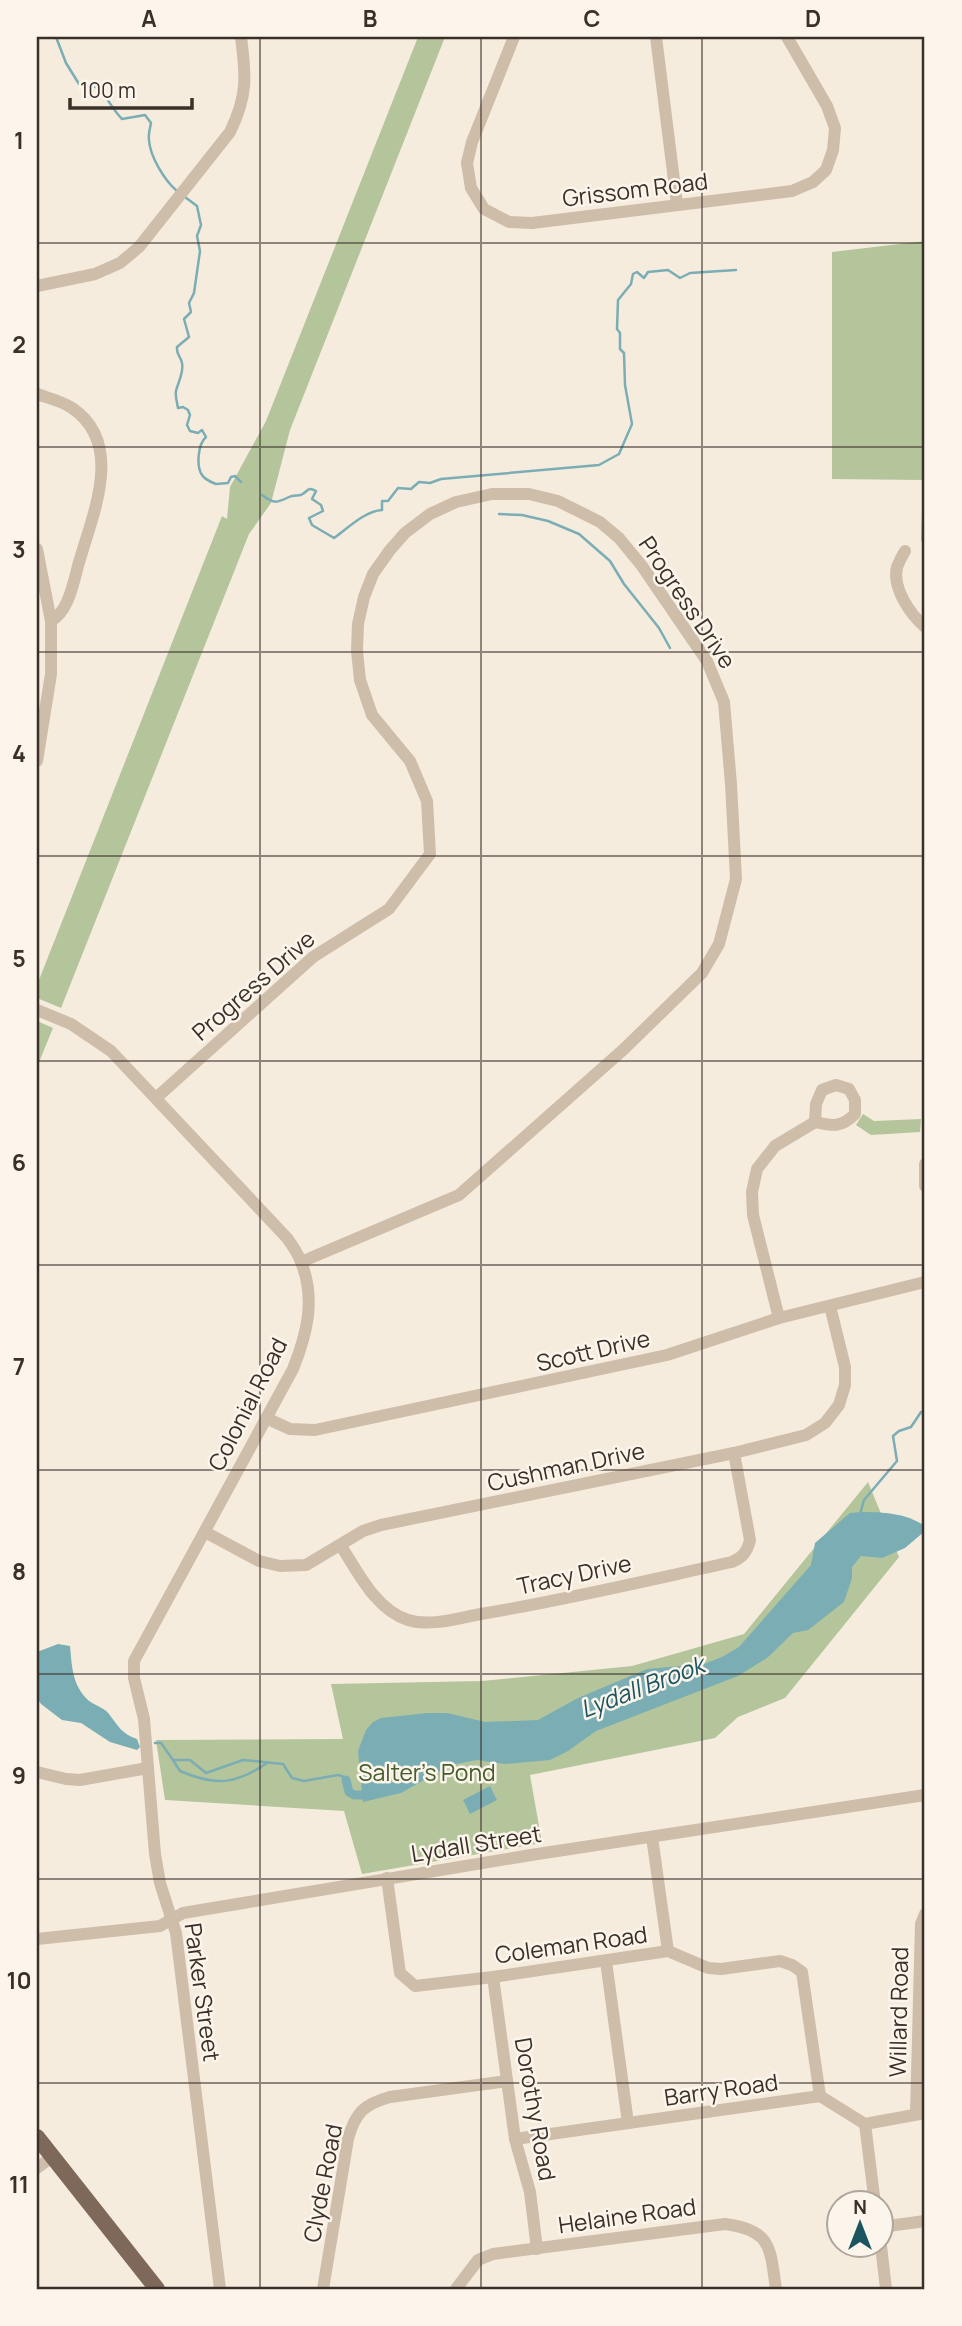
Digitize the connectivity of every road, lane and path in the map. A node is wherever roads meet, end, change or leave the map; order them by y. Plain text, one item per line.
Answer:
1 (241, 37) edge
2 (514, 37) edge
3 (656, 37) edge
4 (788, 37) edge
5 (677, 204) junction
6 (37, 286) edge
7 (37, 394) edge
8 (37, 549) edge
9 (905, 551) dead end
10 (42, 597) edge
11 (51, 621) junction
12 (925, 627) edge
13 (37, 761) edge
14 (37, 1010) edge
15 (156, 1097) junction
16 (815, 1122) dead end
17 (925, 1164) edge
18 (925, 1186) edge
19 (301, 1262) junction
20 (925, 1282) edge
21 (830, 1306) junction
22 (779, 1318) junction
23 (266, 1419) junction
24 (734, 1453) junction
25 (205, 1532) junction
26 (341, 1546) junction
27 (134, 1661) joint
28 (148, 1768) junction
29 (37, 1772) edge
30 (925, 1795) edge
31 (652, 1837) junction
32 (387, 1878) junction
33 (925, 1913) edge
34 (172, 1919) junction
35 (37, 1939) edge
36 (668, 1951) junction
37 (606, 1961) junction
38 (493, 1977) junction
39 (507, 2081) junction
40 (820, 2096) junction
41 (921, 2113) edge
42 (628, 2123) junction
43 (865, 2124) junction
44 (37, 2137) edge
45 (515, 2139) junction
46 (52, 2157) junction
47 (37, 2168) edge
48 (873, 2190) edge
49 (925, 2221) edge
50 (895, 2225) edge
51 (537, 2249) junction
52 (883, 2260) edge
53 (157, 2289) edge
54 (220, 2289) edge
55 (323, 2289) edge
56 (456, 2289) edge
57 (776, 2289) edge
58 (886, 2289) edge

1 - 6 street
2 - 5 street, Grissom Road
3 - 5 street
4 - 5 street, Grissom Road
7 - 11 street
8 - 10 street
9 - 12 street
10 - 11 street
11 - 13 street
14 - 15 street, Colonial Road
15 - 19 street, Colonial Road
15 - 19 street, Progress Drive
16 - 22 street
17 - 18 street
19 - 23 street, Colonial Road
20 - 21 street, Scott Drive
21 - 22 street, Scott Drive
21 - 24 street, Cushman Drive
22 - 23 street, Scott Drive
23 - 25 street, Colonial Road
24 - 26 street, Cushman Drive
24 - 26 street, Tracy Drive
25 - 26 street, Cushman Drive
25 - 27 street, Colonial Road
27 - 28 street, Parker Street
28 - 29 street
28 - 34 street, Parker Street
30 - 31 street, Lydall Street
31 - 32 street, Lydall Street
31 - 36 street
32 - 34 street, Lydall Street
32 - 38 street, Coleman Road
33 - 41 street, Willard Road
34 - 35 street, Lydall Street
34 - 54 street, Parker Street
36 - 37 street, Coleman Road
36 - 40 street, Coleman Road
37 - 38 street, Coleman Road
37 - 42 street
38 - 39 street, Dorothy Road
39 - 45 street, Dorothy Road
39 - 55 street, Clyde Road
40 - 42 street, Barry Road
40 - 43 street
41 - 43 street
42 - 45 street, Barry Road
43 - 48 street
44 - 46 main road
45 - 51 street, Dorothy Road
46 - 47 street
46 - 53 main road
49 - 50 street
51 - 56 street, Helaine Road
51 - 57 street, Helaine Road
52 - 58 street

